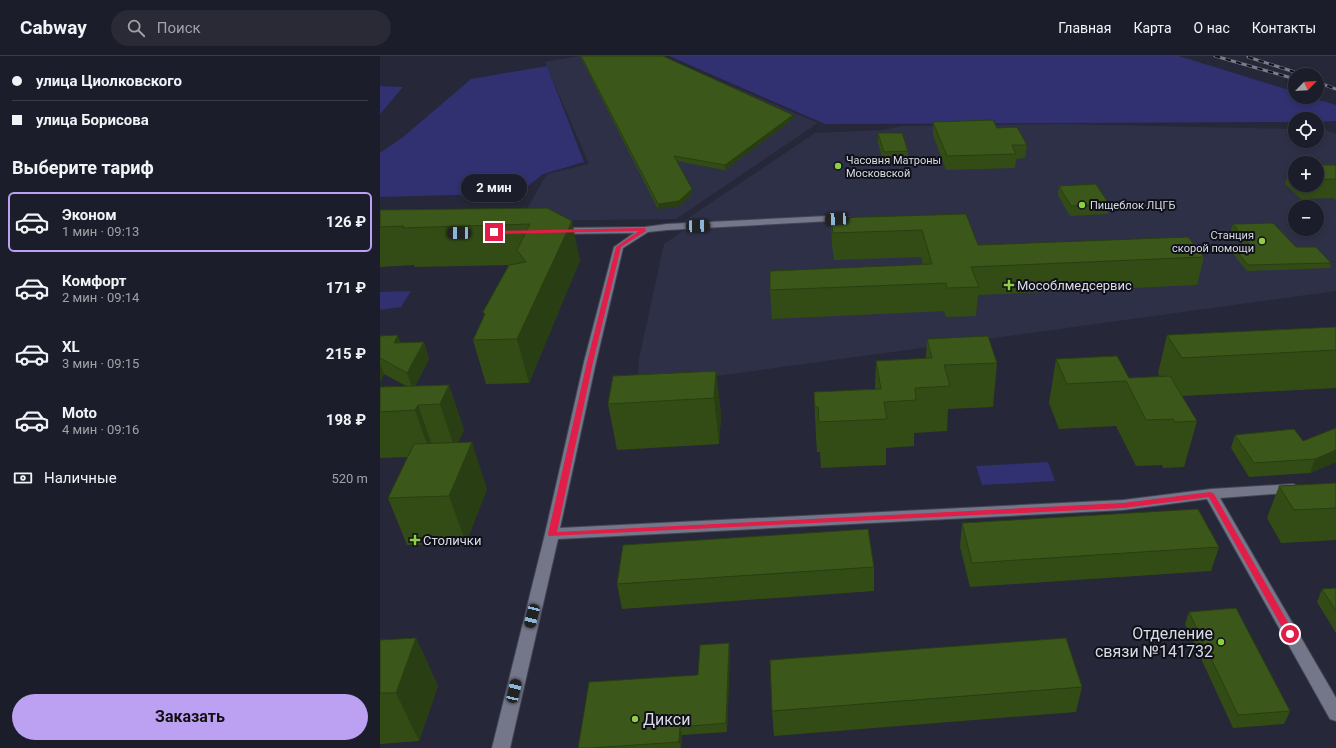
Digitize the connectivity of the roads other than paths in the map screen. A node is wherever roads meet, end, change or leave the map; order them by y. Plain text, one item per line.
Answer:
1 (860, 218) edge
2 (645, 230) junction
3 (550, 232) edge
4 (1305, 488) edge
5 (1211, 494) junction
6 (552, 534) junction
7 (1336, 714) edge
8 (500, 748) edge

1 - 2 street
2 - 3 street
2 - 6 street
4 - 5 street
5 - 6 street
5 - 7 street
6 - 8 street

